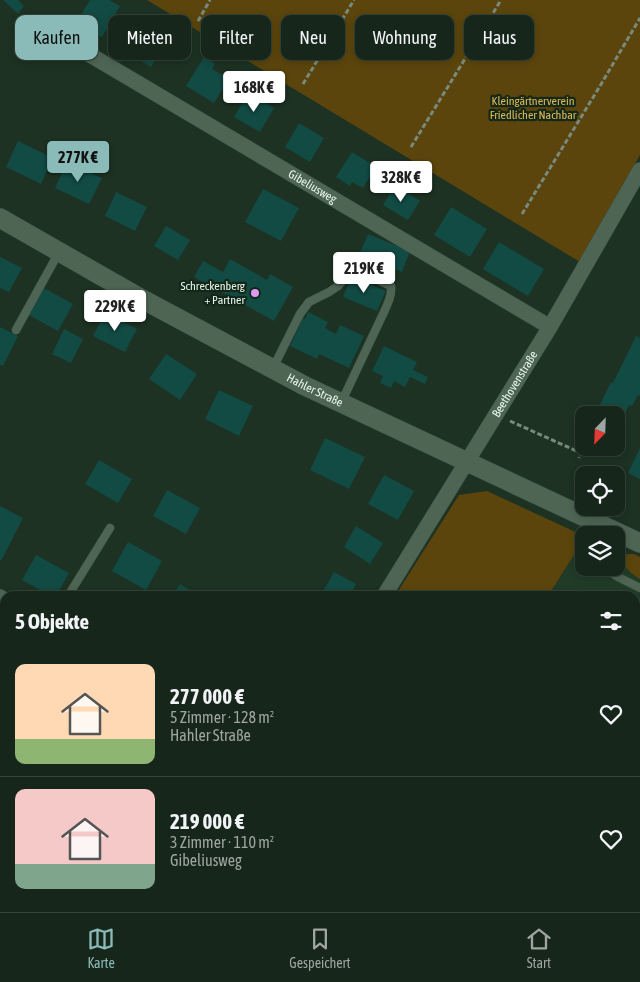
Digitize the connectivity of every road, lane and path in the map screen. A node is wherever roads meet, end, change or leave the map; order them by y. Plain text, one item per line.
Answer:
1 (210, 0) edge
2 (354, 0) edge
3 (501, 0) edge
4 (640, 18) edge
5 (198, 21) dead end
6 (98, 60) edge
7 (303, 84) dead end
8 (411, 147) dead end
9 (640, 170) edge
10 (522, 214) dead end
11 (0, 218) edge
12 (59, 252) junction
13 (550, 328) junction
14 (16, 330) dead end
15 (273, 369) junction
16 (341, 403) junction
17 (496, 414) junction
18 (579, 458) dead end
19 (467, 462) junction
20 (594, 526) edge
21 (110, 528) dead end
22 (625, 538) edge
23 (640, 543) edge
24 (616, 576) edge
25 (640, 588) edge
26 (71, 591) edge
27 (387, 591) edge

1 - 5 path
2 - 7 path
3 - 8 path
4 - 10 path
6 - 13 street, Gibeliusweg
9 - 13 street, Beethovenstraße
11 - 12 street, Hahler Straße
12 - 14 lane
12 - 15 street, Hahler Straße
13 - 17 street, Beethovenstraße
15 - 16 street, Hahler Straße
15 - 16 lane
16 - 19 street, Hahler Straße
17 - 18 path
17 - 19 street, Beethovenstraße
19 - 20 street, Hahler Straße
19 - 27 street, Beethovenstraße
21 - 26 lane
22 - 23 street, Hahler Straße
24 - 25 lane

